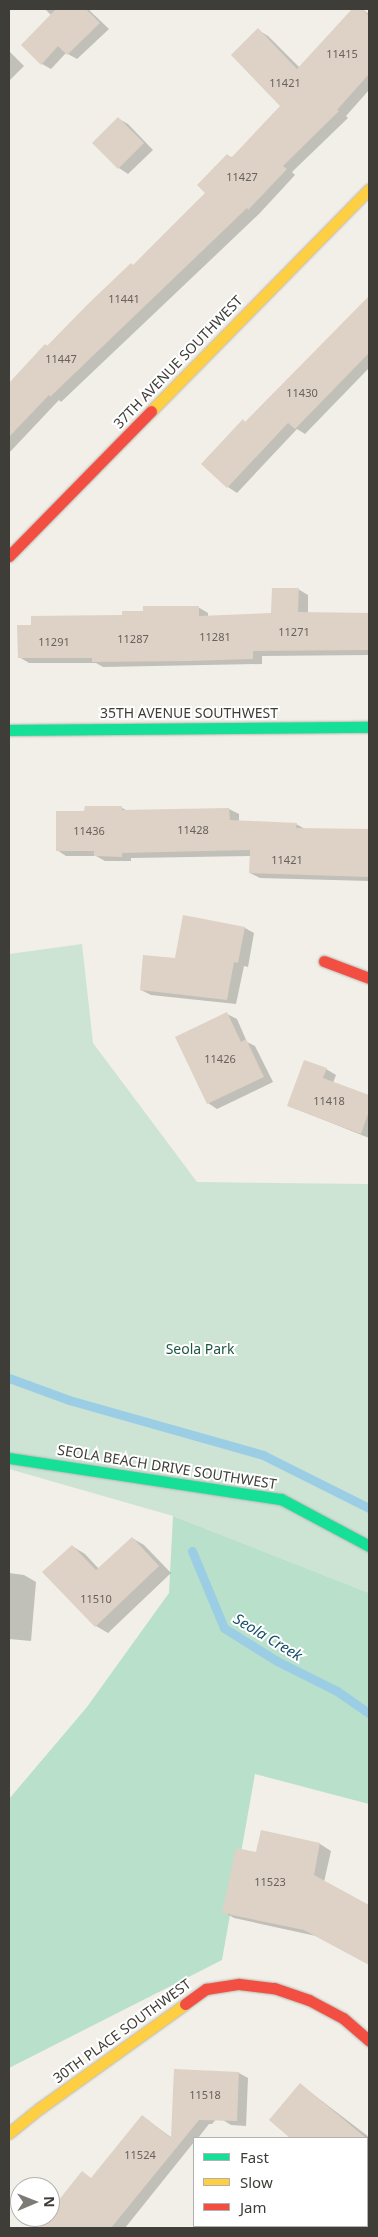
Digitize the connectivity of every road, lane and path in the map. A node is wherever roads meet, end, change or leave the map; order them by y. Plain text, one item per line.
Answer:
1 (369, 189) edge
2 (9, 556) edge
3 (369, 726) edge
4 (9, 730) edge
5 (324, 961) dead end
6 (369, 978) edge
7 (9, 1458) edge
8 (369, 1546) edge
9 (369, 2041) edge
10 (9, 2133) edge

1 - 2 street, 37TH AVENUE SOUTHWEST
3 - 4 street, 35TH AVENUE SOUTHWEST
5 - 6 street
7 - 8 street, SEOLA BEACH DRIVE SOUTHWEST
9 - 10 street, 30TH PLACE SOUTHWEST

